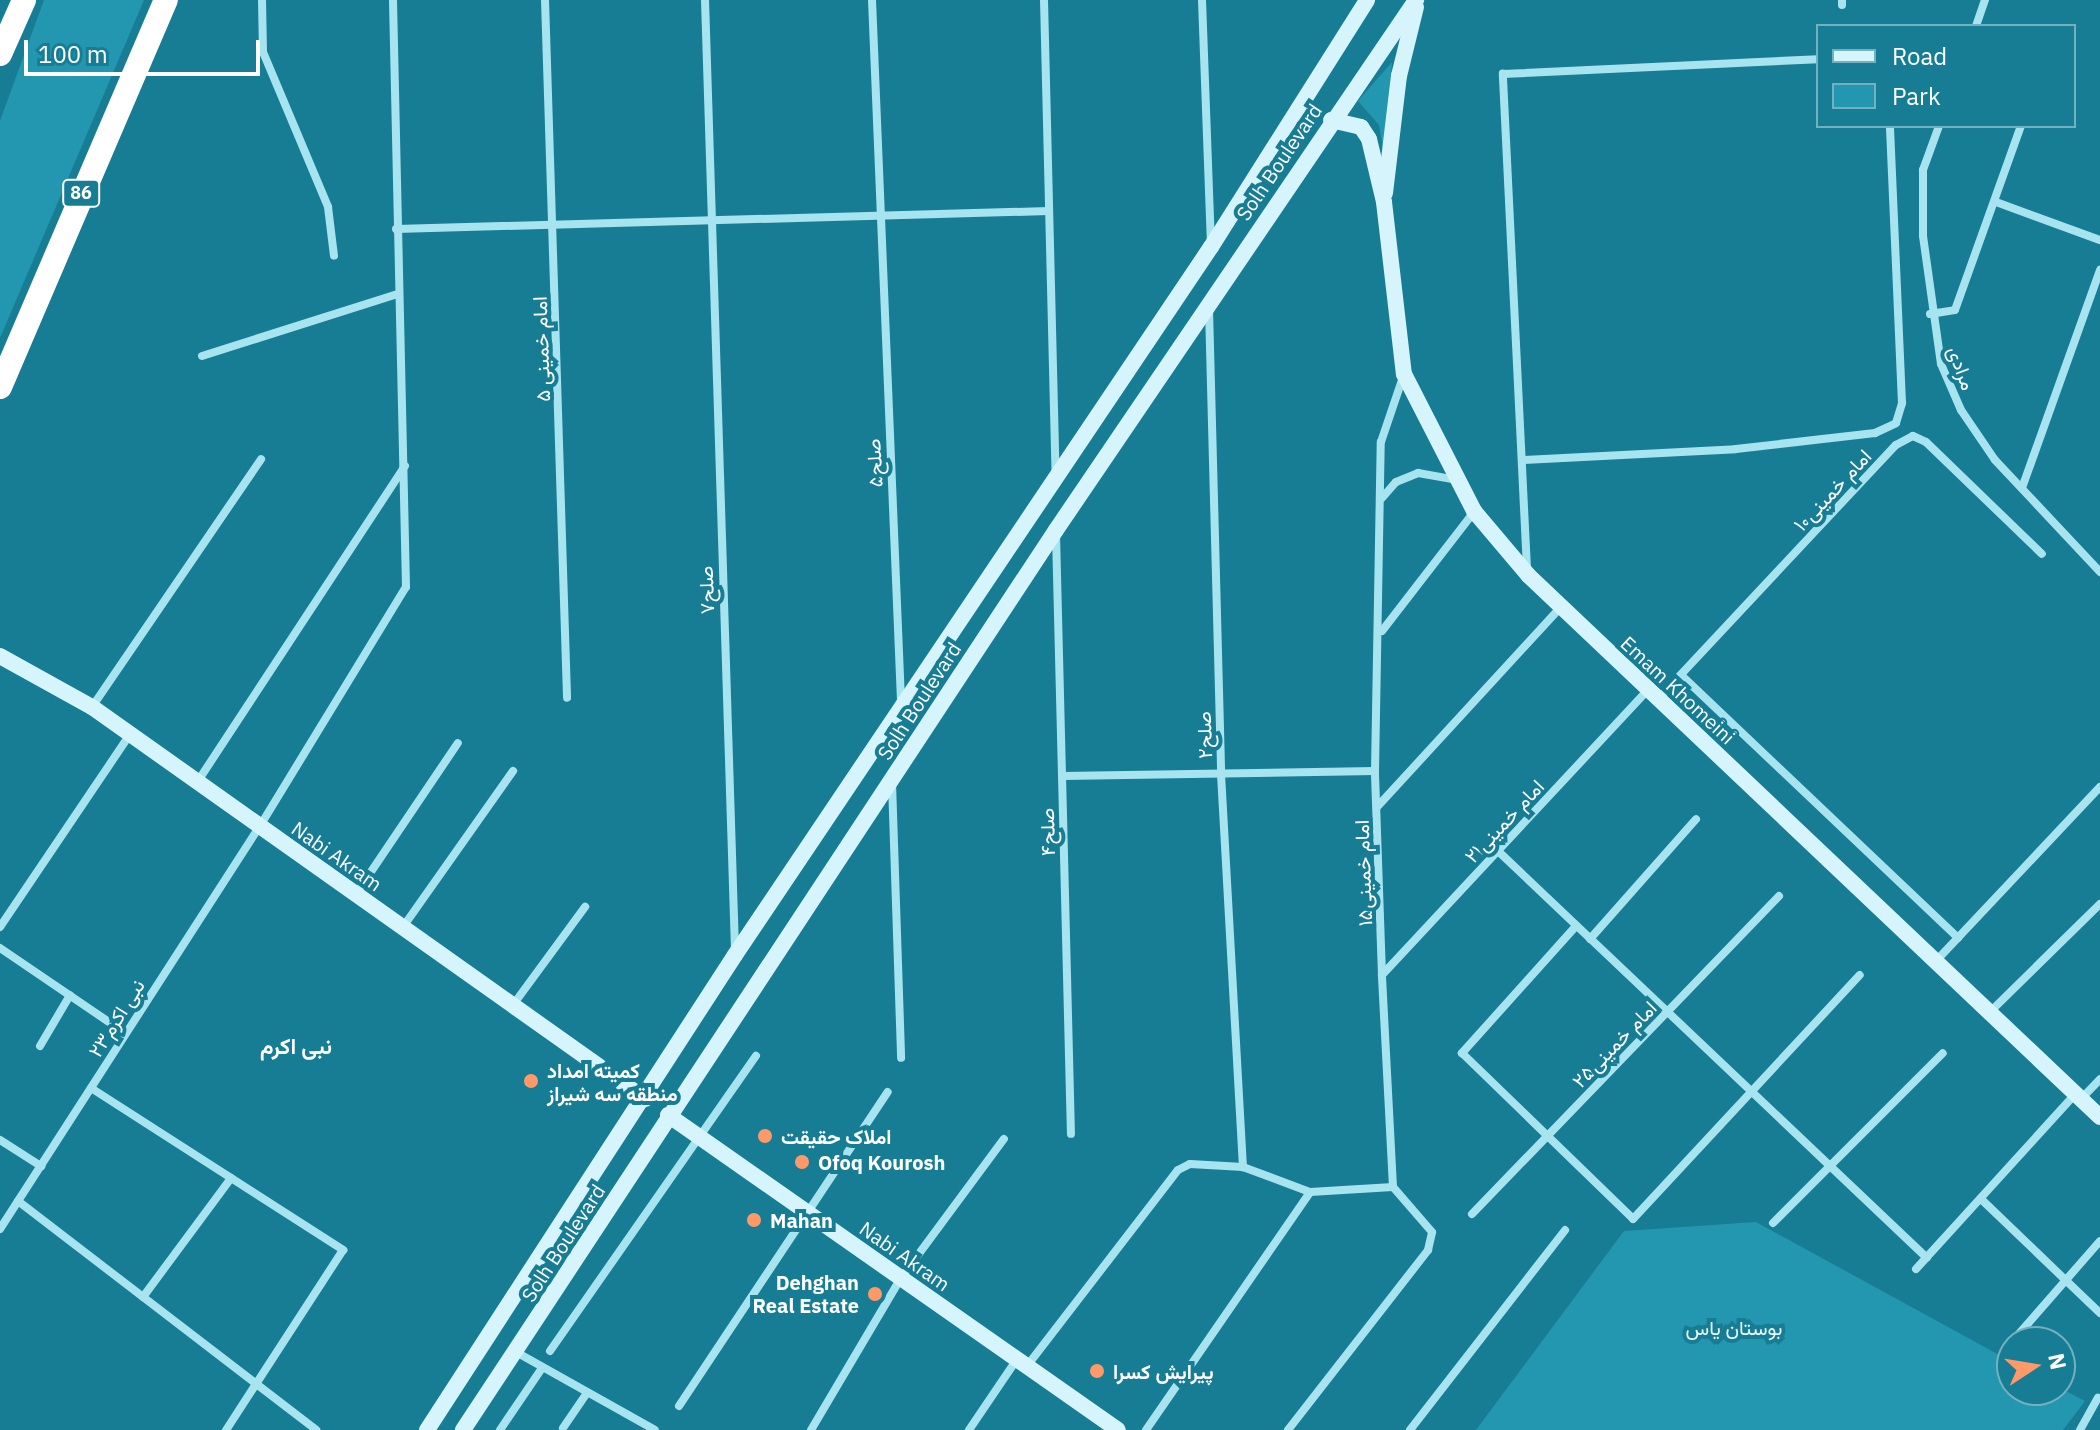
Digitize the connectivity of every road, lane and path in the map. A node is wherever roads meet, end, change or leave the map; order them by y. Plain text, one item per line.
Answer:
1 (24, 0) edge
2 (166, 0) edge
3 (262, 0) edge
4 (393, 0) edge
5 (545, 0) edge
6 (705, 0) edge
7 (872, 0) edge
8 (1044, 0) edge
9 (1202, 0) edge
10 (1417, 0) edge
11 (1985, 0) edge
12 (1364, 2) edge
13 (1977, 24) edge
14 (0, 54) edge
15 (1816, 59) edge
16 (1331, 120) junction
17 (1890, 128) edge
18 (1938, 128) edge
19 (2020, 128) edge
20 (1384, 202) junction
21 (1996, 202) junction
22 (1049, 211) junction
23 (879, 218) junction
24 (710, 224) junction
25 (553, 227) junction
26 (396, 229) junction
27 (2100, 240) edge
28 (1211, 247) junction
29 (334, 256) dead end
30 (2100, 270) edge
31 (398, 294) junction
32 (1209, 301) junction
33 (1930, 314) junction
34 (202, 356) dead end
35 (1404, 374) junction
36 (0, 387) edge
37 (261, 459) dead end
38 (1522, 460) junction
39 (405, 466) junction
40 (1056, 479) junction
41 (1452, 479) junction
42 (2022, 488) junction
43 (1381, 499) junction
44 (1474, 511) junction
45 (1032, 515) junction
46 (1056, 530) junction
47 (2042, 554) dead end
48 (2100, 572) edge
49 (1528, 575) junction
50 (1561, 607) junction
51 (1381, 631) junction
52 (0, 656) edge
53 (1681, 675) junction
54 (1653, 694) junction
55 (567, 698) dead end
56 (92, 707) junction
57 (901, 707) junction
58 (130, 734) junction
59 (458, 743) dead end
60 (513, 771) dead end
61 (1375, 771) junction
62 (1221, 774) junction
63 (1062, 776) junction
64 (892, 778) junction
65 (197, 782) junction
66 (2100, 787) edge
67 (1377, 807) junction
68 (1696, 819) dead end
69 (260, 826) junction
70 (1498, 851) junction
71 (356, 894) junction
72 (1779, 896) dead end
73 (2100, 904) edge
74 (585, 907) dead end
75 (1576, 926) junction
76 (0, 927) edge
77 (403, 927) junction
78 (1958, 938) junction
79 (1590, 939) junction
80 (0, 948) edge
81 (735, 955) junction
82 (1936, 961) junction
83 (1382, 975) junction
84 (1860, 975) dead end
85 (70, 995) junction
86 (513, 1005) junction
87 (1667, 1012) junction
88 (1990, 1012) junction
89 (125, 1033) junction
90 (40, 1046) dead end
91 (1943, 1053) dead end
92 (756, 1056) dead end
93 (901, 1058) dead end
94 (2100, 1079) edge
95 (91, 1088) junction
96 (1749, 1089) junction
97 (888, 1092) dead end
98 (2078, 1096) junction
99 (645, 1099) junction
100 (668, 1115) junction
101 (2100, 1117) edge
102 (1071, 1134) dead end
103 (1549, 1134) junction
104 (700, 1137) junction
105 (1004, 1139) dead end
106 (0, 1140) edge
107 (41, 1166) junction
108 (1243, 1167) junction
109 (1831, 1167) junction
110 (231, 1178) junction
111 (1393, 1187) junction
112 (1310, 1192) junction
113 (1981, 1199) junction
114 (18, 1201) junction
115 (805, 1211) junction
116 (1472, 1214) dead end
117 (1773, 1223) dead end
118 (0, 1229) edge
119 (1565, 1230) dead end
120 (2100, 1241) edge
121 (1927, 1258) junction
122 (1916, 1269) dead end
123 (901, 1278) junction
124 (2065, 1279) junction
125 (143, 1297) junction
126 (2100, 1313) edge
127 (2025, 1326) edge
128 (550, 1351) dead end
129 (516, 1352) junction
130 (1022, 1363) junction
131 (542, 1368) junction
132 (258, 1387) junction
133 (587, 1393) junction
134 (2098, 1398) edge
135 (679, 1406) dead end
136 (563, 1428) edge
137 (2085, 1428) edge
138 (226, 1430) edge
139 (316, 1430) edge
140 (427, 1430) edge
141 (463, 1430) edge
142 (500, 1430) edge
143 (655, 1430) edge
144 (811, 1430) edge
145 (969, 1430) edge
146 (1118, 1430) edge
147 (1146, 1430) edge
148 (1288, 1430) edge
149 (1410, 1430) edge

1 - 14 highway
2 - 36 highway, 86
3 - 29 street
4 - 26 street, نبی اکرم۲۳
5 - 25 street, امام خمینی ۵
6 - 24 street, صلح۷
7 - 23 street, صلح۵
8 - 22 street
9 - 28 street
10 - 16 main road, Solh Boulevard
10 - 20 main road
11 - 13 street
12 - 28 main road, Solh Boulevard
15 - 38 street
16 - 20 main road
16 - 32 main road, Solh Boulevard
17 - 38 street
18 - 33 street, مرادی
19 - 21 street
20 - 35 main road, Emam Khomeini
21 - 27 street
21 - 33 street
22 - 23 street
22 - 40 street
23 - 24 street
23 - 57 street, صلح۵
24 - 25 street
24 - 81 street, صلح۷
25 - 26 street
25 - 55 street, امام خمینی ۵
26 - 31 street, نبی اکرم۲۳
28 - 40 main road, Solh Boulevard
30 - 42 street
31 - 34 street
31 - 39 street, نبی اکرم۲۳
32 - 46 main road, Solh Boulevard
32 - 62 street, صلح۲
33 - 42 street, مرادی
35 - 41 main road, Emam Khomeini
35 - 43 street, ۱۵امام خمینی
37 - 56 street
38 - 49 street
39 - 65 street
39 - 69 street, نبی اکرم۲۳
40 - 45 main road, Solh Boulevard
41 - 43 street
41 - 44 main road, Emam Khomeini
42 - 48 street, مرادی
43 - 51 street, ۱۵امام خمینی
44 - 49 main road, Emam Khomeini
44 - 51 street
45 - 46 main road
45 - 57 main road, Solh Boulevard
46 - 63 street, صلح۴
46 - 64 main road, Solh Boulevard
47 - 53 street, امام خمینی۱۰
49 - 50 main road, Emam Khomeini
50 - 54 main road, Emam Khomeini
50 - 67 street
51 - 61 street, ۱۵امام خمینی
52 - 56 main road, Nabi Akram
53 - 54 street, امام خمینی۱۰
53 - 78 street
54 - 70 street, امام خمینی۲۱
54 - 82 main road, Emam Khomeini
56 - 58 main road, Nabi Akram
57 - 81 main road, Solh Boulevard
58 - 65 main road, Nabi Akram
58 - 76 street
59 - 71 street
60 - 77 street
61 - 62 street
61 - 67 street, ۱۵امام خمینی
62 - 63 street
62 - 108 street, صلح۲
63 - 102 street, صلح۴
64 - 93 street
64 - 100 main road, Solh Boulevard
65 - 69 main road, Nabi Akram
66 - 78 street
67 - 83 street, ۱۵امام خمینی
68 - 79 street
69 - 71 main road, Nabi Akram
69 - 89 street, نبی اکرم۲۳
70 - 75 street
70 - 83 street, امام خمینی۲۱
71 - 77 main road, Nabi Akram
72 - 87 street, امام خمینی۲۵
73 - 88 street
74 - 86 street
75 - 79 street
75 - 103 street
77 - 86 main road, Nabi Akram
78 - 82 street
79 - 87 street
80 - 85 street
81 - 99 main road, Solh Boulevard
82 - 88 main road, Emam Khomeini
83 - 111 street, ۱۵امام خمینی
84 - 96 street
85 - 89 street
85 - 90 street
86 - 99 main road, Nabi Akram
87 - 96 street
87 - 103 street, امام خمینی۲۵
88 - 98 main road, Emam Khomeini
89 - 95 street, نبی اکرم۲۳
91 - 109 street
92 - 104 street
94 - 98 street
95 - 107 street, نبی اکرم۲۳
95 - 110 street
96 - 103 street
96 - 109 street
97 - 115 street
98 - 101 main road, Emam Khomeini
98 - 113 street
99 - 140 main road, Solh Boulevard
100 - 104 main road, Nabi Akram
100 - 129 main road, Solh Boulevard
103 - 116 street, امام خمینی۲۵
104 - 115 main road, Nabi Akram
104 - 128 street
105 - 123 street
106 - 107 street
107 - 114 street, نبی اکرم۲۳
108 - 112 street
108 - 130 street
109 - 117 street
109 - 121 street
110 - 125 street
110 - 132 street
111 - 112 street
111 - 148 street
112 - 147 street
113 - 121 street
113 - 124 street
114 - 118 street, نبی اکرم۲۳
114 - 125 street
115 - 123 main road, Nabi Akram
115 - 135 street
119 - 149 street
120 - 124 street
121 - 122 street
123 - 130 main road, Nabi Akram
123 - 144 street
124 - 126 street
124 - 127 street
125 - 132 street
129 - 131 street
129 - 141 main road, Solh Boulevard
130 - 145 street
130 - 146 main road, Nabi Akram
131 - 133 street
131 - 142 street
132 - 138 street
132 - 139 street
133 - 136 street
133 - 143 street
134 - 137 street

